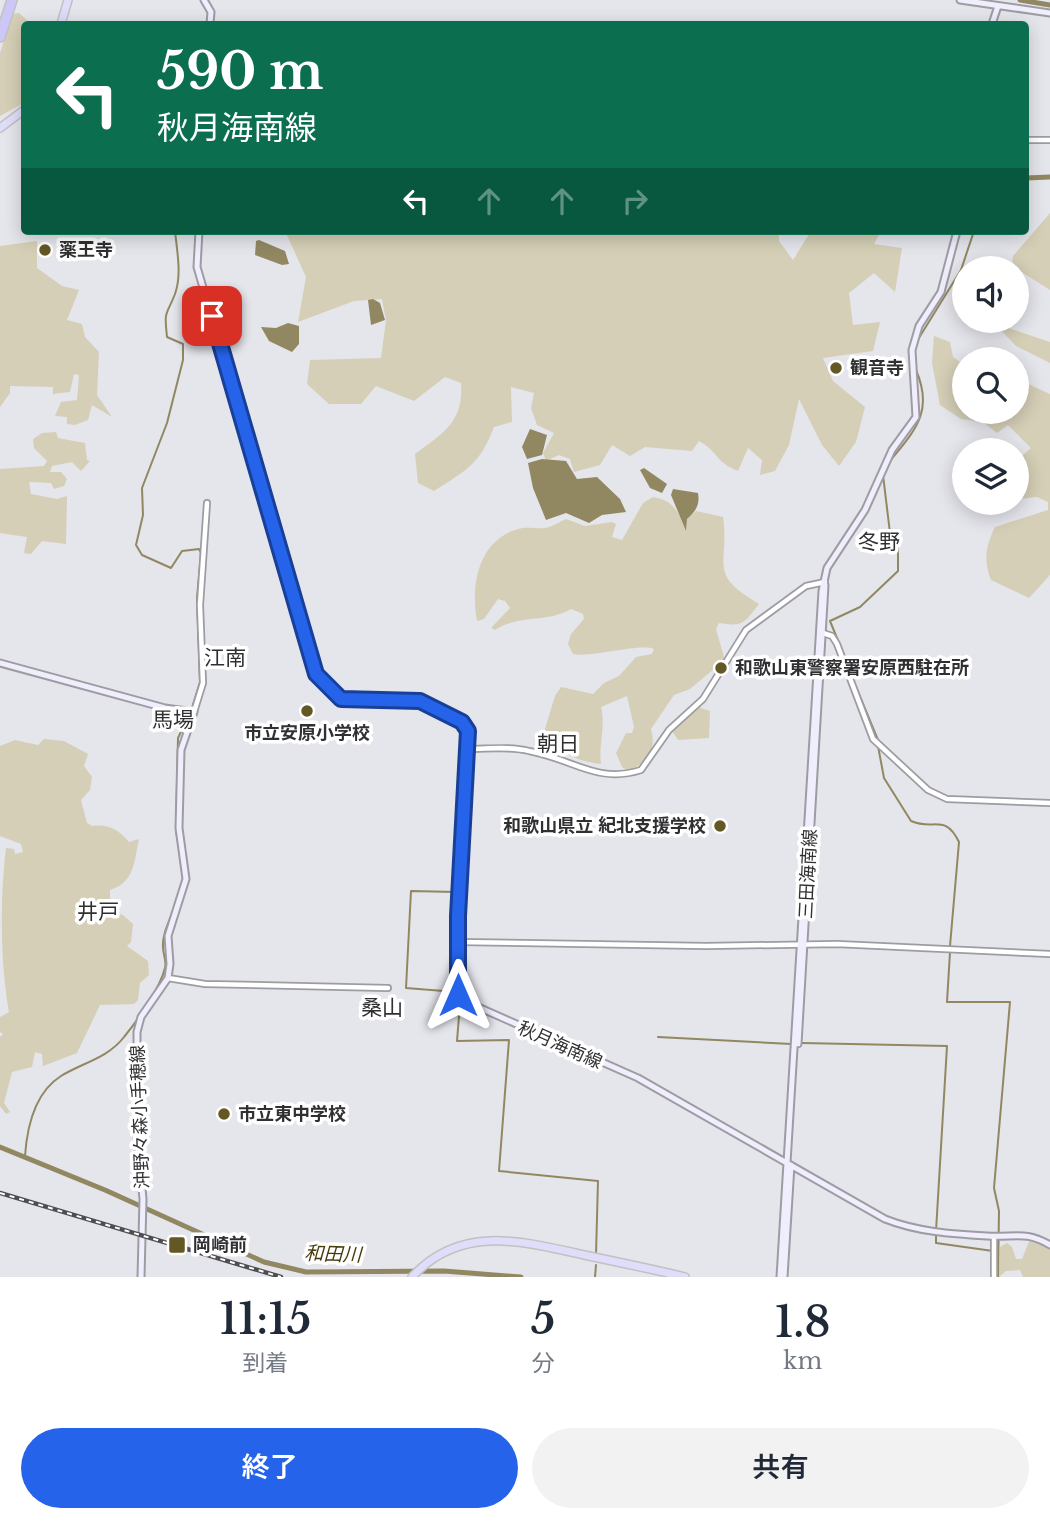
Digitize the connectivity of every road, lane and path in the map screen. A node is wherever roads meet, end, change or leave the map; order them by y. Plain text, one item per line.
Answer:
1 (68, 0) edge
2 (204, 0) edge
3 (960, 0) edge
4 (9, 4) edge
5 (998, 6) junction
6 (1050, 13) edge
7 (62, 21) edge
8 (210, 21) edge
9 (993, 21) edge
10 (0, 23) edge
11 (0, 37) edge
12 (21, 112) edge
13 (0, 128) edge
14 (1050, 139) edge
15 (1029, 140) edge
16 (199, 235) edge
17 (956, 235) edge
18 (207, 503) dead end
19 (825, 582) junction
20 (822, 632) junction
21 (0, 663) edge
22 (194, 712) junction
23 (468, 749) junction
24 (1050, 803) edge
25 (458, 942) junction
26 (802, 943) junction
27 (1050, 954) edge
28 (167, 978) junction
29 (388, 988) dead end
30 (789, 1166) junction
31 (997, 1237) junction
32 (466, 1245) junction
33 (1050, 1245) edge
34 (141, 1277) edge
35 (415, 1277) edge
36 (664, 1277) edge
37 (685, 1277) edge
38 (782, 1277) edge
39 (994, 1277) edge

1 - 7 main road
2 - 8 main road
3 - 5 main road
4 - 10 highway
4 - 11 highway
5 - 6 main road
5 - 9 main road
12 - 13 main road
14 - 15 street
16 - 23 main road, 秋月海南線
17 - 19 main road, 三田海南線
18 - 22 street
19 - 20 main road, 三田海南線
19 - 23 street
20 - 24 street
20 - 26 main road, 三田海南線
21 - 22 main road
22 - 28 main road
23 - 25 main road, 秋月海南線
25 - 26 street
25 - 30 main road, 秋月海南線
26 - 27 street
26 - 30 main road, 三田海南線
28 - 29 street
28 - 34 main road, 沖野々森小手穂線
30 - 31 main road, 秋月海南線
30 - 38 main road
31 - 33 main road, 秋月海南線
31 - 39 street
32 - 35 main road
32 - 36 main road
32 - 37 main road

